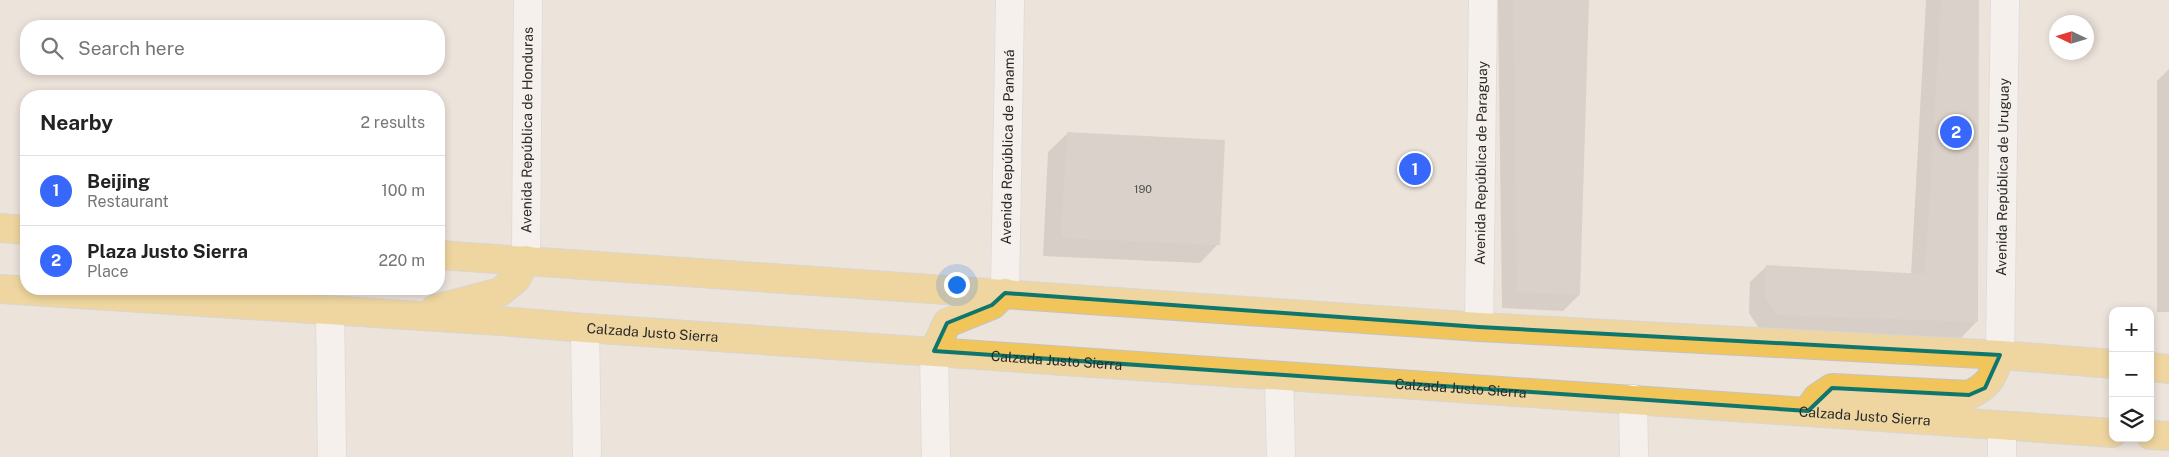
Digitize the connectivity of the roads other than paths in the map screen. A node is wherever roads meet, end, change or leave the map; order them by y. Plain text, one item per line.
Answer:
1 (528, 0) edge
2 (1010, 0) edge
3 (1483, 0) edge
4 (2005, 0) edge
5 (0, 228) edge
6 (20, 230) edge
7 (445, 255) edge
8 (526, 260) junction
9 (0, 289) edge
10 (20, 290) edge
11 (1005, 293) junction
12 (94, 295) edge
13 (330, 310) junction
14 (417, 315) junction
15 (1479, 327) junction
16 (585, 328) junction
17 (934, 351) junction
18 (2000, 355) junction
19 (2109, 364) edge
20 (2154, 367) edge
21 (2169, 369) edge
22 (1279, 376) junction
23 (1633, 399) junction
24 (1808, 411) junction
25 (2002, 426) junction
26 (2109, 432) edge
27 (2154, 435) edge
28 (2169, 436) edge
29 (332, 457) edge
30 (587, 457) edge
31 (936, 457) edge
32 (1281, 457) edge
33 (1634, 457) edge
34 (2002, 457) edge

1 - 8 street, Avenida República de Honduras
2 - 11 street, Avenida República de Panamá
3 - 15 street, Avenida República de Paraguay
4 - 18 street, Avenida República de Uruguay
5 - 6 main road
7 - 8 main road
8 - 11 main road
8 - 14 main road
9 - 10 main road, Calzada Justo Sierra
11 - 15 main road
11 - 17 main road
12 - 13 main road, Calzada Justo Sierra
13 - 14 main road, Calzada Justo Sierra
13 - 29 street
14 - 16 main road, Calzada Justo Sierra
15 - 18 main road
16 - 17 main road, Calzada Justo Sierra
16 - 30 street
17 - 22 main road, Calzada Justo Sierra
17 - 31 street
18 - 19 main road
18 - 24 main road
20 - 21 main road
22 - 23 main road, Calzada Justo Sierra
22 - 32 street
23 - 24 main road, Calzada Justo Sierra
23 - 33 street
24 - 25 main road, Calzada Justo Sierra
25 - 26 main road, Calzada Justo Sierra
25 - 34 street
27 - 28 main road

